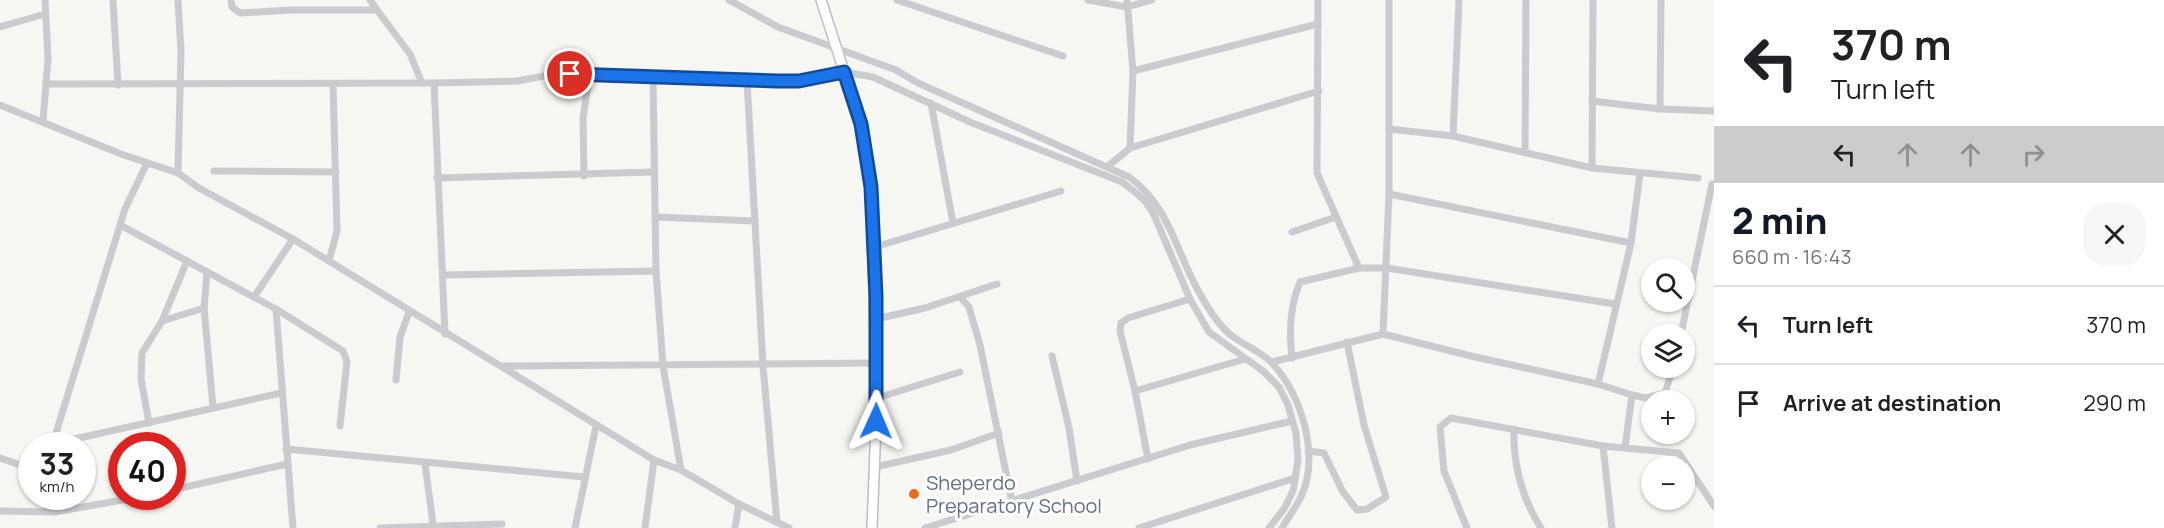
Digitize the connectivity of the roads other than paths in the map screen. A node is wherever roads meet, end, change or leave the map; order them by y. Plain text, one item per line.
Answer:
1 (45, 0) edge
2 (114, 0) edge
3 (178, 0) edge
4 (231, 0) edge
5 (370, 0) edge
6 (729, 0) edge
7 (820, 0) edge
8 (897, 0) edge
9 (1088, 0) edge
10 (1152, 0) edge
11 (1318, 0) edge
12 (1389, 0) edge
13 (1459, 0) edge
14 (1526, 0) edge
15 (1593, 0) edge
16 (1661, 0) edge
17 (1127, 3) edge
18 (377, 10) junction
19 (45, 14) junction
20 (1318, 24) junction
21 (0, 27) edge
22 (837, 49) junction
23 (1063, 56) dead end
24 (1133, 71) junction
25 (844, 72) junction
26 (590, 73) junction
27 (653, 78) junction
28 (747, 80) junction
29 (180, 83) junction
30 (422, 83) junction
31 (434, 83) junction
32 (46, 84) junction
33 (333, 84) junction
34 (118, 86) junction
35 (1319, 91) junction
36 (1592, 101) junction
37 (931, 103) junction
38 (0, 105) edge
39 (1660, 109) junction
40 (1714, 111) edge
41 (43, 120) junction
42 (1389, 129) junction
43 (1454, 136) junction
44 (1130, 148) junction
45 (1525, 153) junction
46 (147, 163) junction
47 (1107, 167) junction
48 (1592, 168) junction
49 (214, 171) dead end
50 (336, 172) junction
51 (653, 172) junction
52 (178, 173) junction
53 (1640, 173) junction
54 (584, 176) junction
55 (437, 178) junction
56 (1698, 178) dead end
57 (1712, 184) dead end
58 (1061, 191) dead end
59 (1389, 194) junction
60 (655, 217) junction
61 (1336, 217) junction
62 (755, 221) junction
63 (953, 223) junction
64 (122, 226) junction
65 (1292, 232) dead end
66 (293, 239) junction
67 (1631, 243) junction
68 (874, 247) junction
69 (187, 261) junction
70 (329, 261) junction
71 (1359, 268) junction
72 (1387, 268) junction
73 (656, 271) junction
74 (207, 272) junction
75 (443, 276) junction
76 (997, 284) dead end
77 (254, 297) junction
78 (960, 297) junction
79 (1190, 299) junction
80 (1615, 304) junction
81 (204, 308) junction
82 (276, 309) junction
83 (409, 312) junction
84 (876, 319) junction
85 (162, 321) junction
86 (1683, 324) edge
87 (445, 334) junction
88 (1383, 334) junction
89 (1347, 342) junction
90 (1052, 356) dead end
91 (1292, 358) junction
92 (1245, 359) junction
93 (877, 363) junction
94 (1272, 363) junction
95 (500, 366) junction
96 (663, 366) junction
97 (763, 366) junction
98 (960, 372) dead end
99 (1670, 378) edge
100 (396, 380) dead end
101 (1598, 384) junction
102 (1135, 391) junction
103 (281, 393) junction
104 (1632, 395) junction
105 (877, 398) junction
106 (213, 407) junction
107 (1292, 421) junction
108 (149, 423) junction
109 (340, 426) dead end
110 (596, 426) junction
111 (1514, 429) junction
112 (56, 432) edge
113 (999, 433) junction
114 (96, 435) edge
115 (1604, 446) junction
116 (1625, 447) junction
117 (286, 449) junction
118 (1308, 451) junction
119 (0, 458) edge
120 (1148, 459) junction
121 (654, 460) junction
122 (18, 464) edge
123 (425, 464) junction
124 (287, 465) junction
125 (875, 467) junction
126 (681, 470) junction
127 (584, 477) junction
128 (1295, 478) junction
129 (1077, 480) junction
130 (186, 487) edge
131 (1011, 502) junction
132 (108, 503) edge
133 (739, 504) junction
134 (1714, 506) edge
135 (0, 511) edge
136 (55, 512) joint
137 (777, 522) junction
138 (434, 524) junction
139 (502, 524) dead end
140 (292, 528) edge
141 (380, 528) edge
142 (575, 528) edge
143 (645, 528) edge
144 (735, 528) edge
145 (789, 528) edge
146 (872, 528) edge
147 (925, 528) edge
148 (1139, 528) edge
149 (1269, 528) edge
150 (1282, 528) edge
151 (1467, 528) edge
152 (1541, 528) edge
153 (1612, 528) edge

1 - 19 street
2 - 34 street
3 - 29 street
4 - 18 street
5 - 18 street
6 - 22 street
7 - 22 street
8 - 23 street
9 - 17 street
10 - 17 street
11 - 20 street
12 - 42 street
13 - 43 street
14 - 45 street
15 - 36 street
16 - 39 street
17 - 24 street
18 - 30 street
19 - 21 street
19 - 32 street
20 - 24 street
20 - 35 street
22 - 25 street
22 - 47 street
24 - 44 street
25 - 28 street
25 - 37 street
25 - 68 street
26 - 27 street
26 - 31 street
26 - 54 street
27 - 28 street
27 - 51 street
28 - 62 street
29 - 33 street
29 - 34 street
29 - 52 street
30 - 31 street
30 - 33 street
31 - 55 street
32 - 34 street
32 - 41 street
33 - 50 street
35 - 44 street
35 - 61 street
36 - 39 street
36 - 48 street
37 - 63 street
37 - 79 street
38 - 41 street
39 - 40 street
41 - 46 street
42 - 43 street
42 - 59 street
43 - 45 street
44 - 47 street
45 - 48 street
46 - 52 street
46 - 64 street
47 - 94 street
48 - 53 street
49 - 50 street
50 - 70 street
51 - 54 street
51 - 60 street
52 - 66 street
53 - 56 street
53 - 67 street
54 - 55 street
55 - 75 street
57 - 86 street
58 - 63 street
59 - 67 street
59 - 72 street
60 - 62 street
60 - 73 street
61 - 65 street
61 - 71 street
62 - 97 street
63 - 68 street
64 - 69 street
64 - 112 street
66 - 70 street
66 - 77 street
67 - 80 street
68 - 84 street
69 - 74 street
69 - 85 street
70 - 83 street
71 - 72 street
71 - 91 street
72 - 80 street
72 - 88 street
73 - 75 street
73 - 96 street
74 - 77 street
74 - 81 street
75 - 87 street
76 - 78 street
77 - 82 street
78 - 84 street
78 - 113 street
79 - 92 street
79 - 102 street
80 - 101 street
81 - 85 street
81 - 106 street
82 - 103 street
82 - 109 street
83 - 87 street
83 - 100 street
84 - 93 street
85 - 108 street
87 - 95 street
88 - 89 street
88 - 101 street
89 - 91 street
89 - 118 street
90 - 129 street
91 - 94 street
92 - 102 street
92 - 107 street
93 - 97 street
93 - 105 street
94 - 118 street
95 - 96 street
95 - 110 street
96 - 97 street
96 - 126 street
97 - 137 street
98 - 105 street
99 - 104 street
101 - 104 street
102 - 120 street
103 - 106 street
103 - 117 street
104 - 116 street
105 - 125 street
106 - 108 street
107 - 120 street
107 - 128 street
108 - 114 street
110 - 121 street
110 - 127 street
111 - 115 street
111 - 151 street
111 - 152 street
113 - 125 street
113 - 131 street
115 - 116 street
115 - 153 street
116 - 134 street
117 - 123 street
117 - 124 street
118 - 150 street
119 - 122 street
120 - 129 street
121 - 126 street
121 - 143 street
123 - 127 street
123 - 138 street
124 - 130 street
124 - 140 street
125 - 146 street
126 - 133 street
127 - 142 street
128 - 148 street
128 - 149 street
129 - 131 street
131 - 147 street
132 - 136 street
133 - 137 street
133 - 144 street
135 - 136 street
137 - 145 street
138 - 139 street
138 - 141 street

